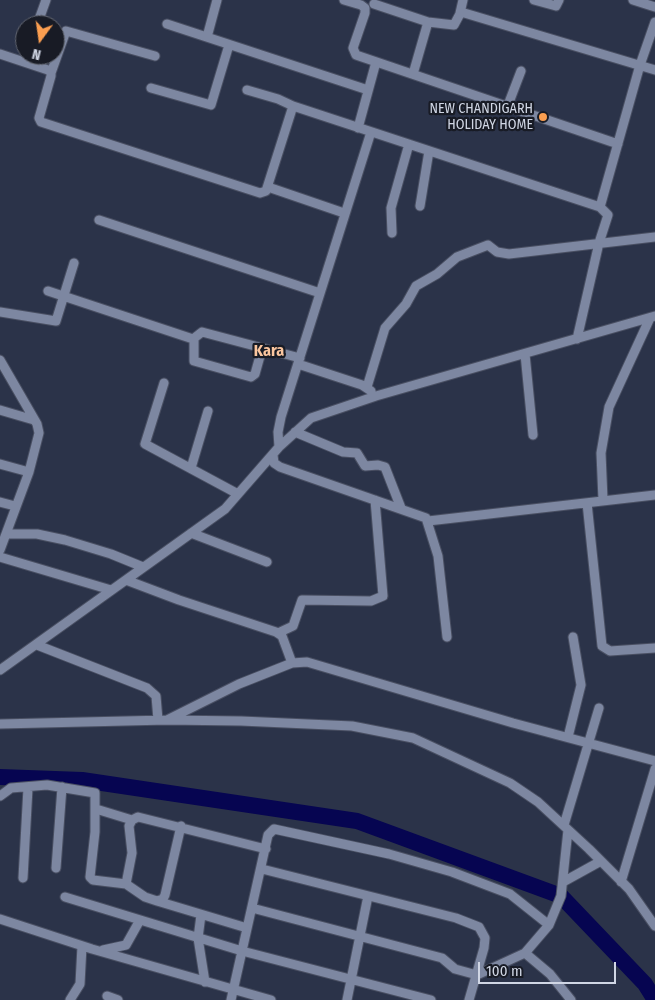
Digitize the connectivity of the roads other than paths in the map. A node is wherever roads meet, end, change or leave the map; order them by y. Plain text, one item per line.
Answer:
1 (46, 0) edge
2 (217, 0) edge
3 (344, 0) edge
4 (463, 0) edge
5 (534, 0) edge
6 (559, 0) edge
7 (633, 0) edge
8 (374, 4) dead end
9 (655, 7) edge
10 (460, 13) junction
11 (41, 15) edge
12 (428, 22) junction
13 (655, 22) edge
14 (167, 24) dead end
15 (207, 37) junction
16 (229, 45) junction
17 (0, 54) edge
18 (15, 56) edge
19 (155, 56) dead end
20 (376, 62) junction
21 (41, 65) edge
22 (640, 65) junction
23 (655, 70) edge
24 (520, 72) dead end
25 (51, 73) junction
26 (413, 74) junction
27 (151, 88) dead end
28 (247, 90) dead end
29 (368, 90) junction
30 (508, 105) junction
31 (293, 106) junction
32 (358, 128) junction
33 (371, 132) junction
34 (409, 144) junction
35 (618, 144) junction
36 (429, 151) junction
37 (268, 187) junction
38 (420, 206) dead end
39 (600, 207) junction
40 (344, 213) junction
41 (98, 220) dead end
42 (392, 234) dead end
43 (655, 237) edge
44 (599, 243) junction
45 (74, 263) dead end
46 (48, 291) dead end
47 (320, 293) junction
48 (63, 296) junction
49 (0, 312) edge
50 (653, 317) edge
51 (577, 338) junction
52 (194, 339) junction
53 (262, 349) junction
54 (525, 354) junction
55 (0, 360) edge
56 (299, 361) junction
57 (164, 383) dead end
58 (366, 387) junction
59 (376, 396) junction
60 (0, 410) edge
61 (208, 411) dead end
62 (34, 420) junction
63 (295, 432) junction
64 (533, 435) dead end
65 (276, 451) junction
66 (0, 464) edge
67 (191, 468) junction
68 (29, 472) junction
69 (238, 494) junction
70 (655, 495) edge
71 (375, 500) junction
72 (603, 500) junction
73 (0, 502) edge
74 (587, 503) junction
75 (15, 506) junction
76 (401, 508) junction
77 (428, 521) junction
78 (191, 533) junction
79 (6, 534) junction
80 (0, 550) edge
81 (0, 557) edge
82 (267, 562) dead end
83 (143, 567) junction
84 (126, 580) junction
85 (111, 590) junction
86 (278, 632) junction
87 (447, 637) dead end
88 (573, 637) dead end
89 (37, 645) junction
90 (655, 648) edge
91 (292, 663) junction
92 (0, 670) edge
93 (599, 708) dead end
94 (162, 720) junction
95 (0, 724) edge
96 (568, 737) junction
97 (590, 742) junction
98 (655, 761) edge
99 (655, 769) edge
100 (62, 786) junction
101 (28, 788) junction
102 (0, 796) edge
103 (96, 809) junction
104 (132, 820) junction
105 (181, 826) junction
106 (566, 827) junction
107 (266, 848) junction
108 (602, 861) junction
109 (56, 868) dead end
110 (262, 869) junction
111 (22, 878) dead end
112 (563, 882) junction
113 (621, 882) junction
114 (126, 884) junction
115 (368, 896) junction
116 (65, 897) dead end
117 (157, 901) junction
118 (252, 908) junction
119 (201, 915) junction
120 (0, 919) edge
121 (140, 920) junction
122 (548, 925) junction
123 (655, 926) edge
124 (247, 928) junction
125 (359, 937) junction
126 (198, 938) junction
127 (82, 946) junction
128 (98, 950) junction
129 (242, 951) junction
130 (525, 953) junction
131 (477, 975) junction
132 (350, 979) junction
133 (206, 982) junction
134 (233, 995) edge
135 (106, 996) dead end
136 (70, 1000) edge
137 (118, 1000) edge
138 (271, 1000) edge
139 (347, 1000) edge
140 (431, 1000) edge
141 (469, 1000) edge
142 (572, 1000) edge

1 - 11 street
2 - 15 street
3 - 20 street
4 - 10 street
5 - 6 street
7 - 9 street
8 - 12 street
10 - 12 street
10 - 22 street
12 - 26 street
13 - 22 street
14 - 15 street
15 - 16 street
16 - 27 street
16 - 29 street
17 - 18 street
19 - 25 street
20 - 26 street
20 - 29 street
21 - 25 street
22 - 23 street
22 - 35 street
24 - 30 street
25 - 37 street
26 - 30 street
28 - 31 street
29 - 32 street
30 - 35 street
31 - 32 street
31 - 37 street
32 - 33 street
33 - 34 street
33 - 40 street
34 - 36 street
34 - 42 street
35 - 39 street
36 - 38 street
36 - 39 street
37 - 40 street
39 - 44 street
40 - 47 street
41 - 47 street
43 - 44 street
44 - 51 street
44 - 58 street
45 - 48 street
46 - 48 street
47 - 56 street
48 - 49 street
48 - 52 street
50 - 51 street
50 - 72 street
51 - 54 street
52 - 53 street
52 - 53 street
53 - 56 street
54 - 59 street
54 - 64 street
55 - 62 street
56 - 58 street
56 - 65 street
57 - 67 street
58 - 59 street
59 - 63 street
60 - 62 street
61 - 67 street
62 - 68 street
63 - 65 street
63 - 76 street
65 - 69 street
65 - 71 street
66 - 68 street
67 - 69 street
68 - 75 street
69 - 78 street
70 - 72 street
71 - 76 street
71 - 86 street
72 - 74 street
73 - 75 street
74 - 77 street
74 - 90 street
75 - 79 street
76 - 77 street
77 - 87 street
78 - 82 street
78 - 83 street
79 - 80 street
79 - 83 street
81 - 85 street
83 - 84 street
84 - 85 street
84 - 86 street
85 - 89 street
86 - 91 street
88 - 96 street
89 - 92 street
89 - 94 street
91 - 94 street
91 - 96 street
93 - 97 street
94 - 95 street
94 - 106 street
96 - 97 street
97 - 98 street
97 - 106 street
99 - 113 street
100 - 101 street
100 - 103 street
100 - 109 street
101 - 102 street
101 - 111 street
103 - 104 street
103 - 114 street
104 - 105 street
104 - 114 street
105 - 107 street
105 - 117 street
106 - 108 street
106 - 112 street
107 - 110 street
107 - 122 street
108 - 112 street
108 - 113 street
110 - 115 street
110 - 118 street
112 - 122 street
113 - 123 street
114 - 117 street
115 - 125 street
115 - 131 street
116 - 121 street
117 - 119 street
118 - 124 street
118 - 125 street
119 - 124 street
119 - 126 street
120 - 127 street
121 - 126 street
121 - 128 street
122 - 130 street
124 - 129 street
125 - 131 street
125 - 132 street
126 - 129 street
126 - 133 street
127 - 128 street
127 - 136 street
128 - 133 street
129 - 132 street
129 - 134 street
130 - 131 street
130 - 142 street
131 - 141 street
132 - 139 street
132 - 140 street
133 - 134 street
134 - 138 street
135 - 137 street

